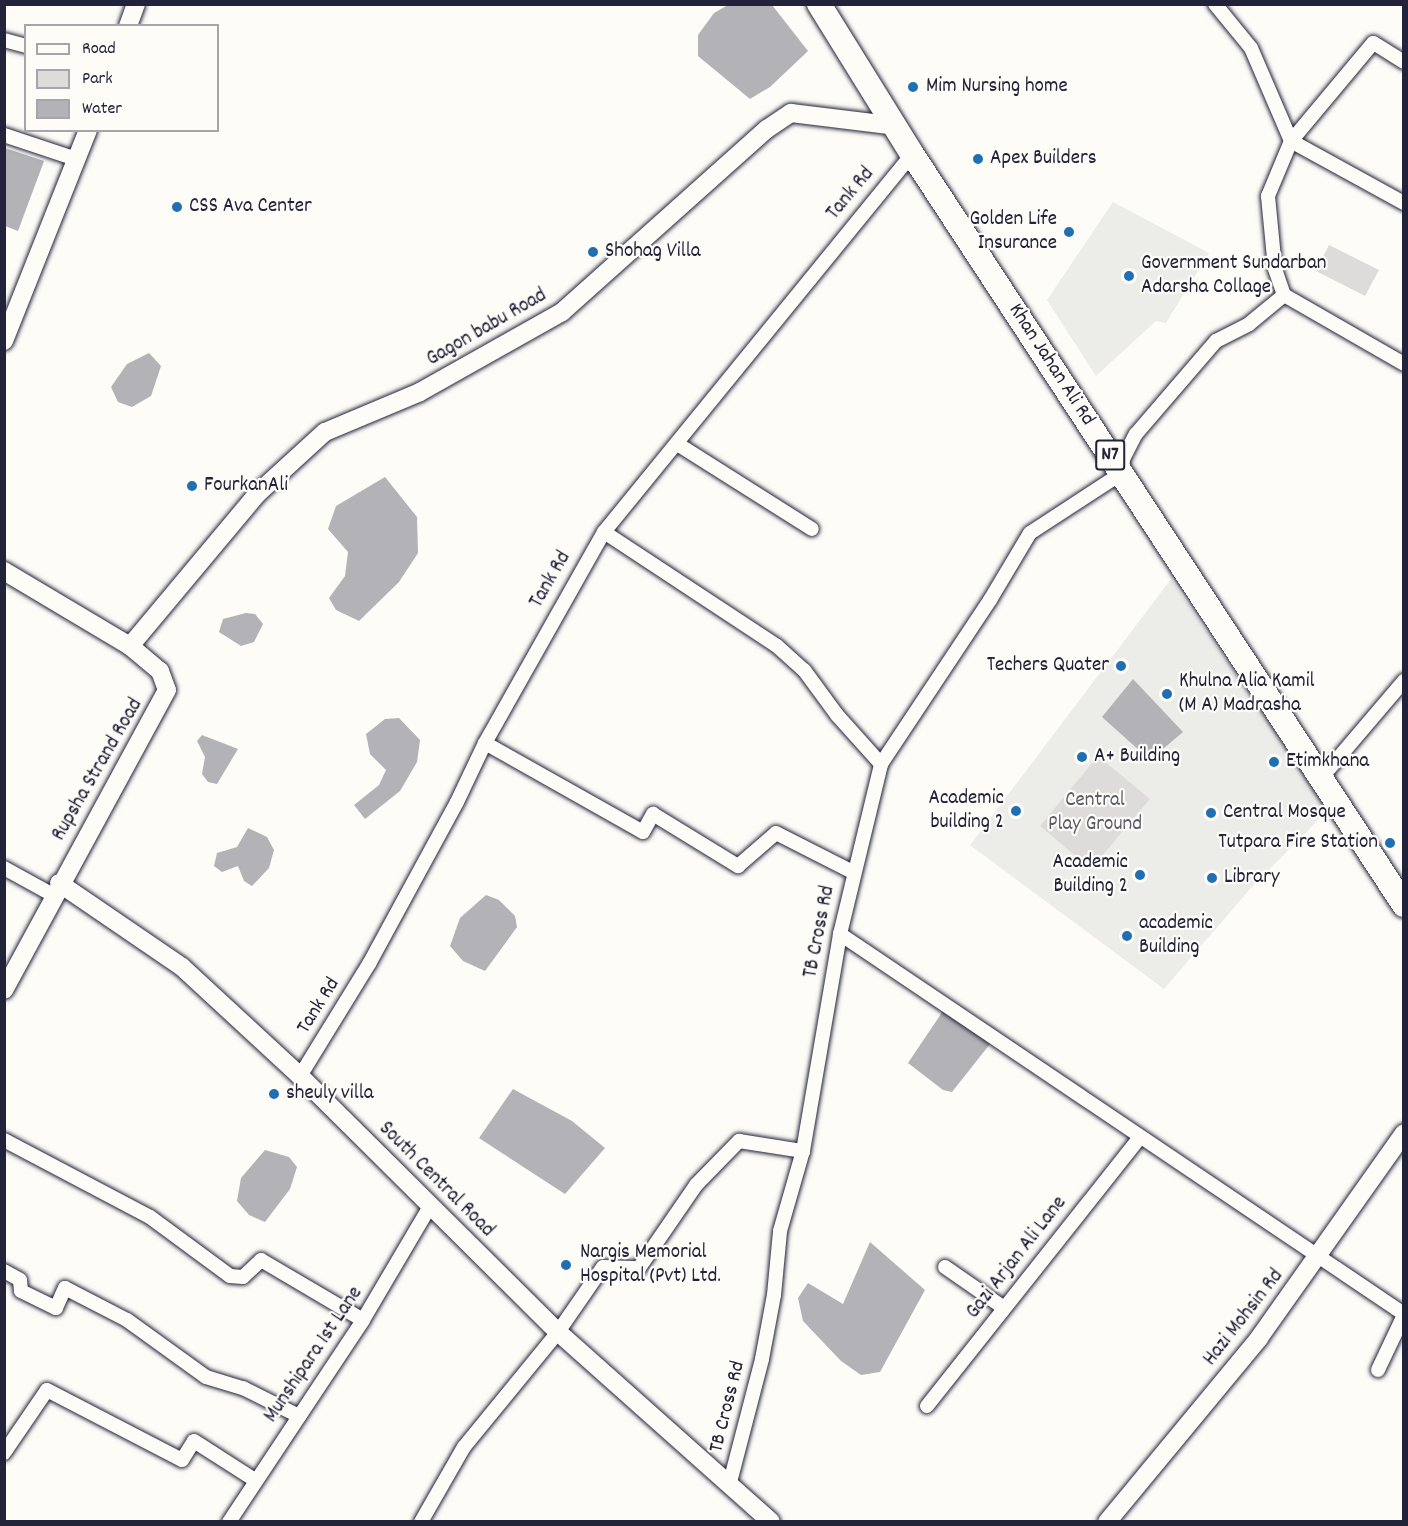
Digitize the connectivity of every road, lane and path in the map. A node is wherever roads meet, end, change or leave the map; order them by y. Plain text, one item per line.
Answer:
1 (819, 4) edge
2 (833, 4) edge
3 (1215, 4) edge
4 (134, 5) edge
5 (129, 24) edge
6 (4, 40) edge
7 (24, 45) edge
8 (1404, 62) edge
9 (897, 126) junction
10 (87, 132) edge
11 (4, 135) edge
12 (1291, 141) junction
13 (912, 154) junction
14 (76, 159) junction
15 (1404, 203) edge
16 (1284, 296) junction
17 (4, 340) edge
18 (1404, 364) edge
19 (679, 445) junction
20 (1123, 466) junction
21 (812, 529) dead end
22 (604, 532) junction
23 (4, 571) edge
24 (130, 646) junction
25 (1404, 681) edge
26 (485, 743) junction
27 (881, 764) junction
28 (1329, 769) junction
29 (4, 868) edge
30 (853, 872) junction
31 (1404, 885) edge
32 (56, 889) junction
33 (1404, 905) edge
34 (840, 934) junction
35 (4, 990) edge
36 (300, 1076) junction
37 (1404, 1133) edge
38 (1140, 1137) junction
39 (4, 1140) edge
40 (802, 1151) junction
41 (429, 1208) junction
42 (1318, 1259) junction
43 (945, 1267) dead end
44 (4, 1271) edge
45 (1004, 1308) junction
46 (1404, 1314) edge
47 (363, 1320) junction
48 (558, 1332) junction
49 (1378, 1370) dead end
50 (927, 1406) dead end
51 (299, 1416) junction
52 (4, 1453) edge
53 (255, 1480) junction
54 (729, 1486) junction
55 (229, 1521) edge
56 (421, 1521) edge
57 (771, 1521) edge
58 (1107, 1521) edge

1 - 9 highway, Khan Jahan Ali Rd / N7
2 - 20 highway, Khan Jahan Ali Rd / N7
3 - 12 street
4 - 5 street
6 - 7 street
8 - 12 street
9 - 13 highway, Khan Jahan Ali Rd / N7
9 - 24 street, Gagon babu Road
10 - 14 street
11 - 14 street
12 - 15 street
12 - 16 street
13 - 19 street, Tank Rd
13 - 20 highway, Khan Jahan Ali Rd / N7
14 - 17 street
16 - 18 street
16 - 20 street
19 - 21 street
19 - 22 street, Tank Rd
20 - 27 street, TB Cross Rd
20 - 28 highway, Khan Jahan Ali Rd / N7
20 - 33 highway, Khan Jahan Ali Rd / N7
22 - 26 street, Tank Rd
22 - 27 street
23 - 24 street, Rupsha Strand Road
24 - 32 street, Rupsha Strand Road
25 - 28 street
26 - 30 street
26 - 36 street, Tank Rd
27 - 30 street, TB Cross Rd
28 - 31 highway, Khan Jahan Ali Rd / N7
29 - 32 street
30 - 34 street, TB Cross Rd
32 - 35 street, Rupsha Strand Road
32 - 36 street, South Central Road
34 - 38 street
34 - 40 street, TB Cross Rd
36 - 41 street, South Central Road
37 - 42 street, Hazi Mohsin Rd
38 - 42 street
38 - 45 street, Gazi Arjan Ali Lane
39 - 47 street
40 - 48 street
40 - 54 street, TB Cross Rd
41 - 47 street, Munshipara 1st Lane
41 - 48 street, South Central Road
42 - 46 street
42 - 58 street, Hazi Mohsin Rd
43 - 45 street
44 - 51 street
45 - 50 street, Gazi Arjan Ali Lane
46 - 49 street
47 - 51 street, Munshipara 1st Lane
48 - 54 street, South Central Road
48 - 56 street
51 - 53 street, Munshipara 1st Lane
52 - 53 street
53 - 55 street, Munshipara 1st Lane
54 - 57 street, South Central Road

